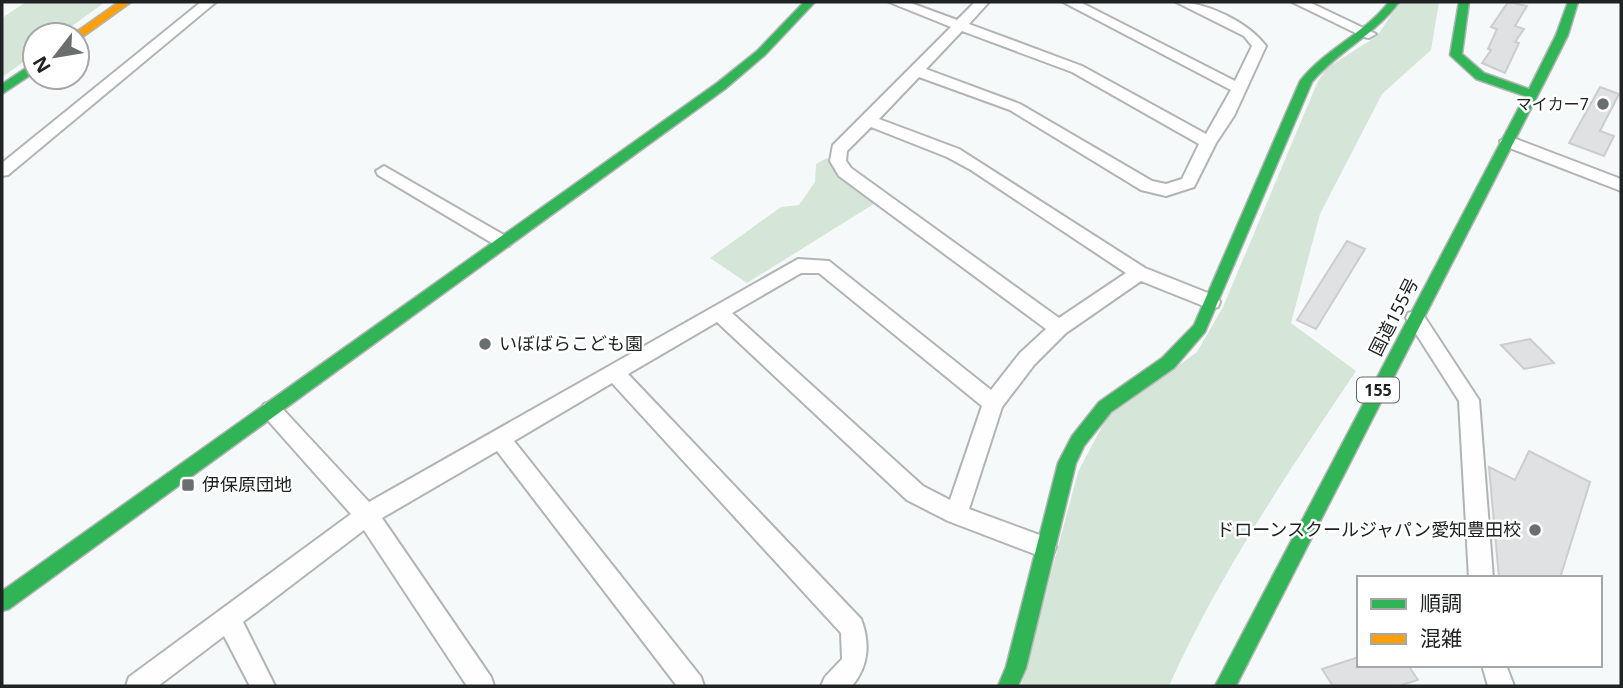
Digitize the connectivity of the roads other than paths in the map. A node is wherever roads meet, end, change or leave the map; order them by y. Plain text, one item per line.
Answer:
1 (126, 2) edge
2 (209, 2) edge
3 (810, 2) edge
4 (896, 2) edge
5 (982, 2) edge
6 (1070, 2) edge
7 (1183, 2) edge
8 (1299, 2) edge
9 (1394, 2) edge
10 (1464, 2) edge
11 (1573, 2) edge
12 (1321, 6) edge
13 (91, 26) edge
14 (959, 27) junction
15 (1369, 34) junction
16 (917, 71) junction
17 (21, 76) edge
18 (1238, 88) junction
19 (2, 90) edge
20 (1531, 94) junction
21 (869, 121) junction
22 (1508, 141) junction
23 (1208, 142) junction
24 (2, 171) edge
25 (384, 171) dead end
26 (1621, 185) edge
27 (503, 242) junction
28 (1139, 273) junction
29 (1211, 302) junction
30 (719, 312) junction
31 (1415, 318) junction
32 (1059, 328) junction
33 (614, 372) junction
34 (993, 404) junction
35 (271, 410) junction
36 (499, 437) junction
37 (956, 514) junction
38 (367, 515) junction
39 (1045, 547) junction
40 (1481, 576) edge
41 (2, 602) edge
42 (228, 618) junction
43 (1494, 667) edge
44 (138, 686) edge
45 (263, 686) edge
46 (482, 686) edge
47 (692, 686) edge
48 (834, 686) edge
49 (1009, 686) edge
50 (1225, 686) edge
51 (1502, 686) edge

1 - 13 main road
2 - 24 street
3 - 27 main road
4 - 14 street
5 - 14 street
6 - 18 street
7 - 18 street
8 - 12 street
9 - 15 main road
10 - 20 main road
11 - 20 main road, 国道155号 / 155
12 - 15 street
14 - 16 street
14 - 23 street
15 - 29 main road
16 - 21 street
16 - 23 street
17 - 19 main road
18 - 23 street
20 - 22 main road, 国道155号 / 155
21 - 28 street
21 - 32 street
22 - 26 street
22 - 31 main road, 国道155号 / 155
25 - 27 street
27 - 35 main road
28 - 29 street
28 - 32 street
29 - 39 main road
30 - 33 street
30 - 34 street
30 - 37 street
31 - 40 street
31 - 50 main road, 国道155号 / 155
32 - 34 street
33 - 36 street
33 - 48 street
34 - 37 street
35 - 38 street
35 - 41 main road
36 - 38 street
36 - 47 street
37 - 39 street
38 - 42 street
38 - 46 street
39 - 49 main road
42 - 44 street
42 - 45 street
43 - 51 street

